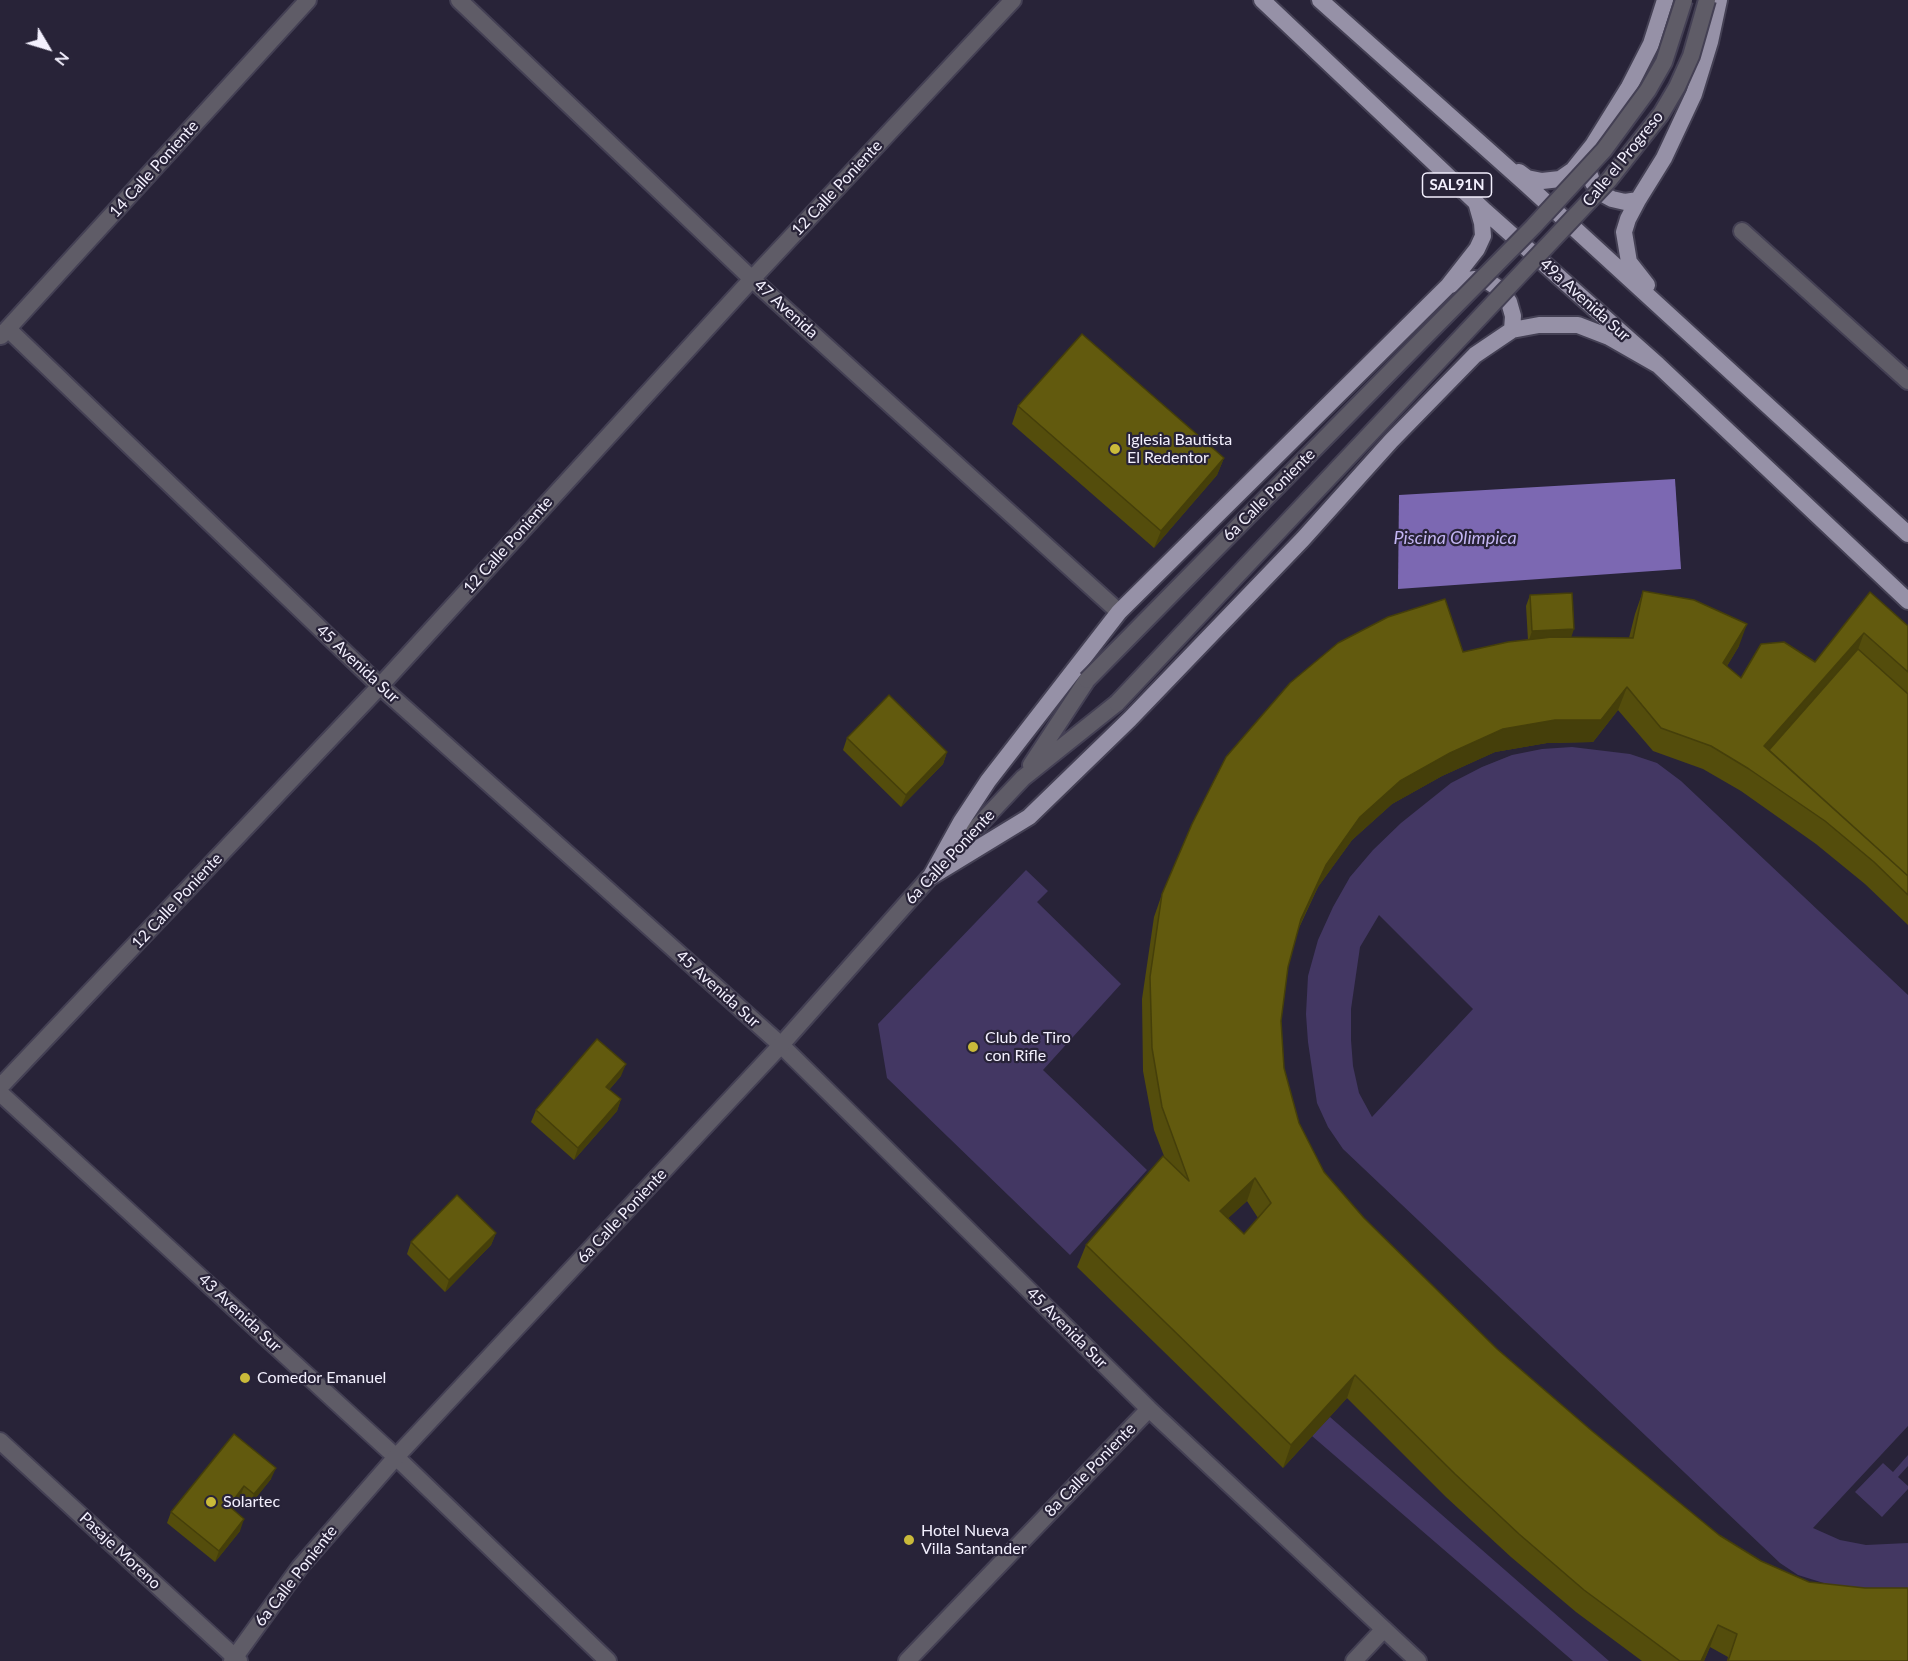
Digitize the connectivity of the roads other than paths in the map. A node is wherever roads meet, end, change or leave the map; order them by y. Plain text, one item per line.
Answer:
1 (308, 0) edge
2 (459, 0) edge
3 (1013, 0) edge
4 (1262, 0) edge
5 (1320, 0) edge
6 (1665, 0) edge
7 (1684, 0) edge
8 (1707, 0) edge
9 (1719, 0) edge
10 (1481, 145) junction
11 (1593, 145) junction
12 (1638, 200) junction
13 (1476, 202) junction
14 (1533, 227) joint
15 (1742, 231) dead end
16 (1551, 243) joint
17 (752, 279) junction
18 (1448, 286) junction
19 (1672, 319) junction
20 (1512, 330) junction
21 (4, 333) edge
22 (1658, 365) junction
23 (1908, 381) edge
24 (1908, 534) edge
25 (1908, 601) edge
26 (1119, 612) junction
27 (380, 686) junction
28 (1023, 778) junction
29 (930, 878) junction
30 (781, 1046) junction
31 (0, 1087) edge
32 (0, 1093) edge
33 (1149, 1409) junction
34 (0, 1441) edge
35 (396, 1457) junction
36 (1384, 1629) junction
37 (235, 1659) edge
38 (608, 1661) edge
39 (907, 1661) edge
40 (1354, 1661) edge
41 (1418, 1661) edge

1 - 21 street, 14 Calle Poniente
2 - 17 street, 47 Avenida
3 - 17 street, 12 Calle Poniente
4 - 13 main road, 49a Avenida Sur / SAL91N
5 - 10 main road, SAL91N
6 - 11 main road
7 - 14 street, Calle el Progreso, bridge
8 - 16 street, Calle el Progreso, bridge
9 - 12 main road
10 - 11 main road
10 - 19 main road, SAL91N
11 - 12 main road
12 - 19 main road
13 - 18 main road
13 - 22 main road, 49a Avenida Sur / SAL91N
14 - 28 street, 6a Calle Poniente, bridge
15 - 23 street
16 - 28 street, 6a Calle Poniente, bridge
17 - 26 street, 47 Avenida
17 - 27 street, 12 Calle Poniente
18 - 20 main road
18 - 26 main road
19 - 24 main road, SAL91N
20 - 22 main road
20 - 29 main road
21 - 27 street, 45 Avenida Sur
22 - 25 main road, 49a Avenida Sur / SAL91N
26 - 29 main road
27 - 30 street, 45 Avenida Sur
27 - 31 street, 12 Calle Poniente
28 - 29 street, 6a Calle Poniente
29 - 30 street, 6a Calle Poniente
30 - 33 street, 45 Avenida Sur
30 - 35 street, 6a Calle Poniente
32 - 35 street, 43 Avenida Sur
33 - 36 street, 45 Avenida Sur
33 - 39 street, 8a Calle Poniente
34 - 37 street, Pasaje Moreno
35 - 37 street, 6a Calle Poniente
35 - 38 street, 43 Avenida Sur
36 - 40 street
36 - 41 street, 45 Avenida Sur

